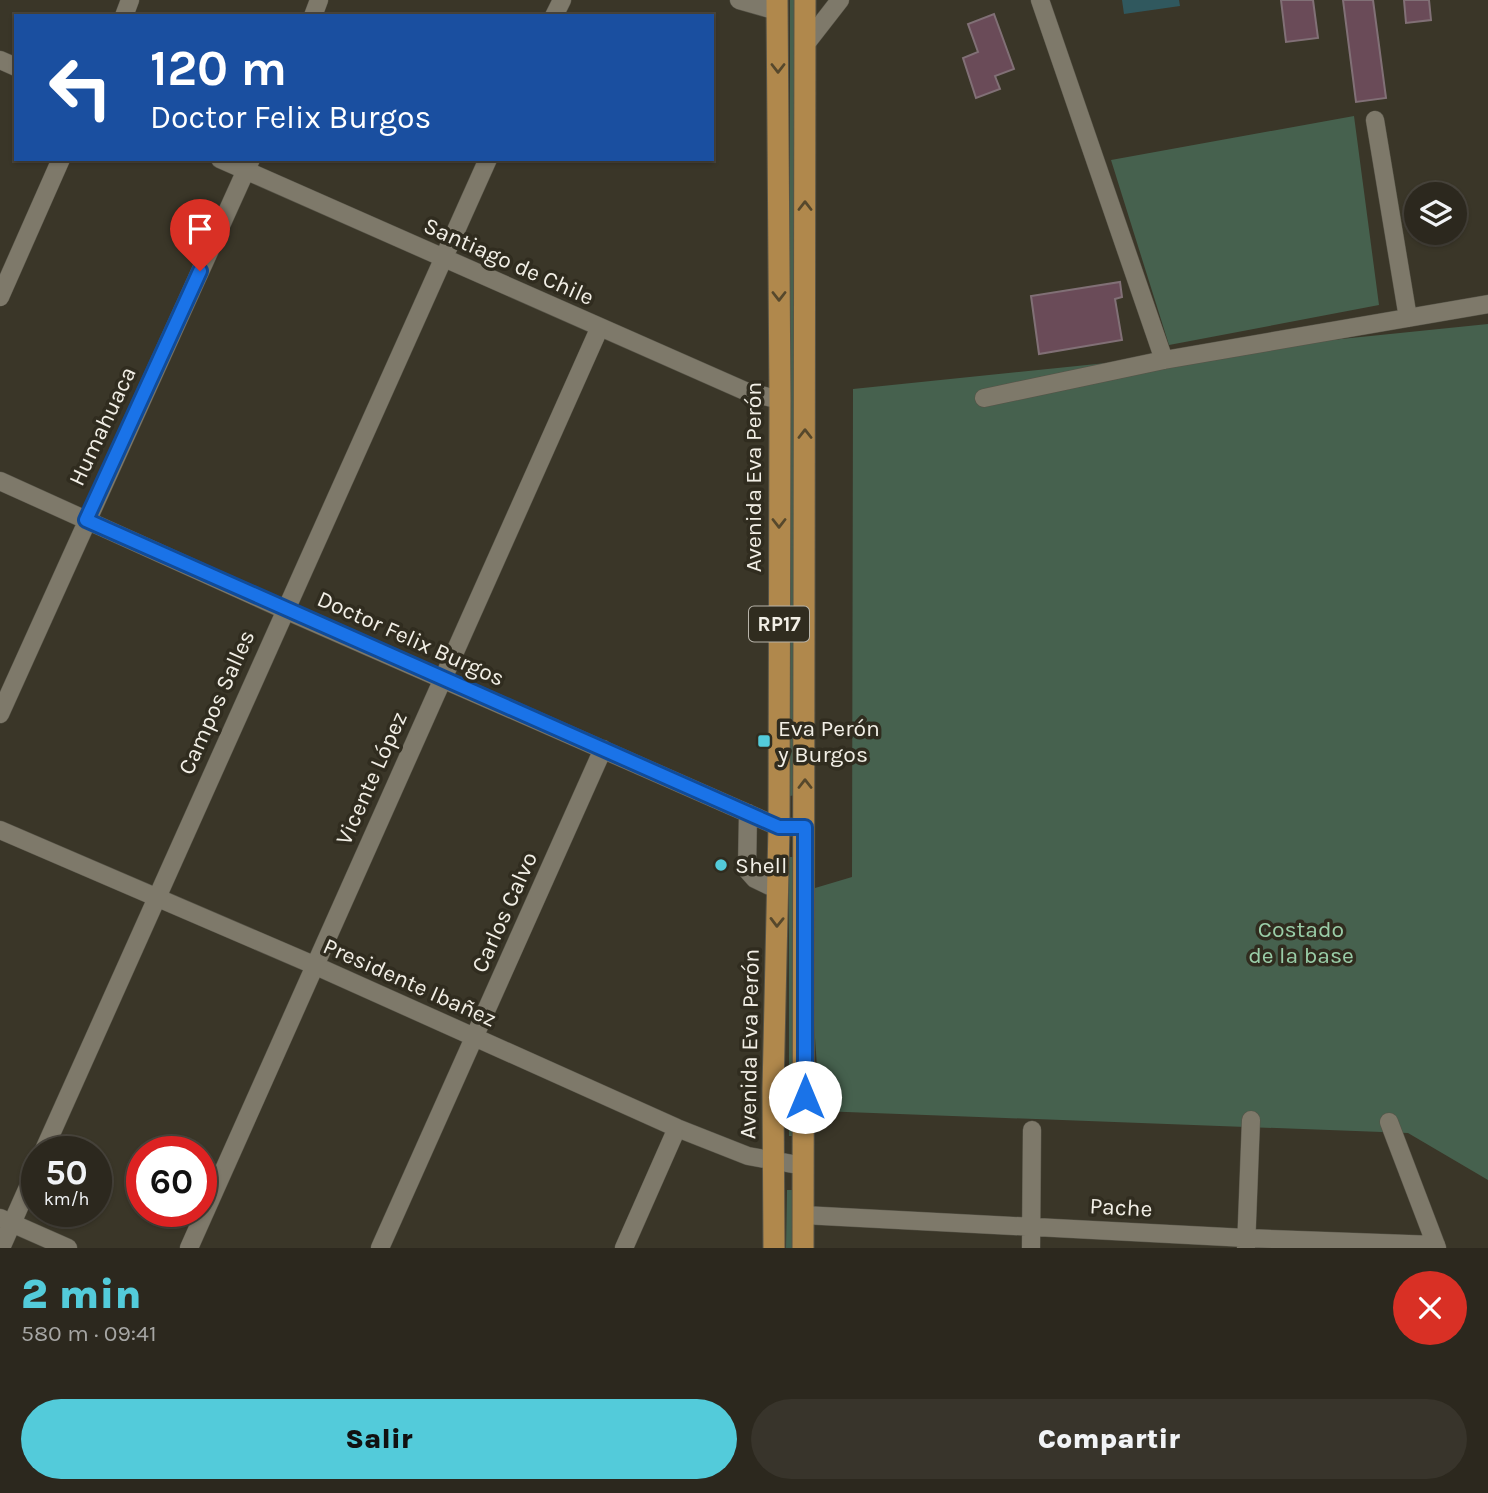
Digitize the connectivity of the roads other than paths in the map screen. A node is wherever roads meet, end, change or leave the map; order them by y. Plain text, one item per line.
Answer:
1 (739, 0) edge
2 (805, 0) edge
3 (840, 0) edge
4 (1040, 0) edge
5 (777, 5) edge
6 (805, 45) junction
7 (1375, 120) dead end
8 (60, 161) edge
9 (230, 161) edge
10 (487, 161) edge
11 (249, 165) edge
12 (443, 257) junction
13 (0, 297) edge
14 (1488, 304) edge
15 (1408, 318) junction
16 (599, 329) junction
17 (1164, 360) junction
18 (984, 398) dead end
19 (780, 400) junction
20 (0, 481) edge
21 (86, 520) junction
22 (285, 610) junction
23 (442, 679) junction
24 (0, 714) edge
25 (603, 749) junction
26 (748, 813) junction
27 (779, 827) junction
28 (805, 827) junction
29 (0, 830) edge
30 (778, 890) junction
31 (156, 897) junction
32 (316, 966) junction
33 (475, 1038) junction
34 (1251, 1121) dead end
35 (1390, 1122) dead end
36 (677, 1128) junction
37 (1032, 1130) dead end
38 (50, 1136) edge
39 (773, 1161) junction
40 (804, 1167) junction
41 (21, 1194) edge
42 (803, 1215) junction
43 (6, 1220) edge
44 (1032, 1227) junction
45 (1246, 1243) edge
46 (1436, 1246) edge
47 (1, 1248) edge
48 (68, 1248) edge
49 (189, 1248) edge
50 (380, 1248) edge
51 (624, 1248) edge
52 (774, 1248) edge
53 (803, 1248) edge
54 (1031, 1248) edge

1 - 5 street
2 - 6 main road, RP17
3 - 6 street
4 - 17 street
5 -> 19 main road, Avenida Eva Perón / RP17
28 -> 6 main road, RP17
7 - 15 street
8 - 13 street
9 - 11 street, Santiago de Chile
10 - 12 street, Campos Salles
11 - 12 street, Santiago de Chile
11 - 21 street, Humahuaca
12 - 16 street, Santiago de Chile
12 - 22 street, Campos Salles
14 - 15 street
15 - 17 street
16 - 19 street, Santiago de Chile
16 - 23 street, Vicente López
17 - 18 street
19 -> 27 main road, Avenida Eva Perón / RP17
20 - 21 street, Doctor Felix Burgos
21 - 22 street, Doctor Felix Burgos
21 - 24 street, Humahuaca
22 - 23 street, Doctor Felix Burgos
22 - 31 street, Campos Salles
23 - 25 street, Doctor Felix Burgos
23 - 32 street, Vicente López
25 - 26 street, Doctor Felix Burgos
25 - 33 street, Carlos Calvo
26 - 27 street, Doctor Felix Burgos
26 - 30 street
27 - 28 street, Doctor Felix Burgos
27 - 30 main road, Avenida Eva Perón / RP17
28 - 40 main road, RP17
29 - 31 street, Presidente Ibañez
30 -> 39 main road, Avenida Eva Perón / RP17
31 - 32 street, Presidente Ibañez
31 - 38 street, Campos Salles
32 - 33 street, Presidente Ibañez
32 - 49 street, Vicente López
33 - 36 street, Presidente Ibañez
33 - 50 street, Carlos Calvo
34 - 45 street
35 - 46 street
36 - 39 street, Presidente Ibañez
36 - 51 street
37 - 44 street
39 - 40 street, Presidente Ibañez
39 - 52 main road, Avenida Eva Perón / RP17
40 - 42 main road, RP17
41 - 43 street
42 - 44 street, Pache
42 - 53 main road, RP17
43 - 47 street
43 - 48 street
44 - 45 street, Pache
44 - 54 street
45 - 46 street, Pache

